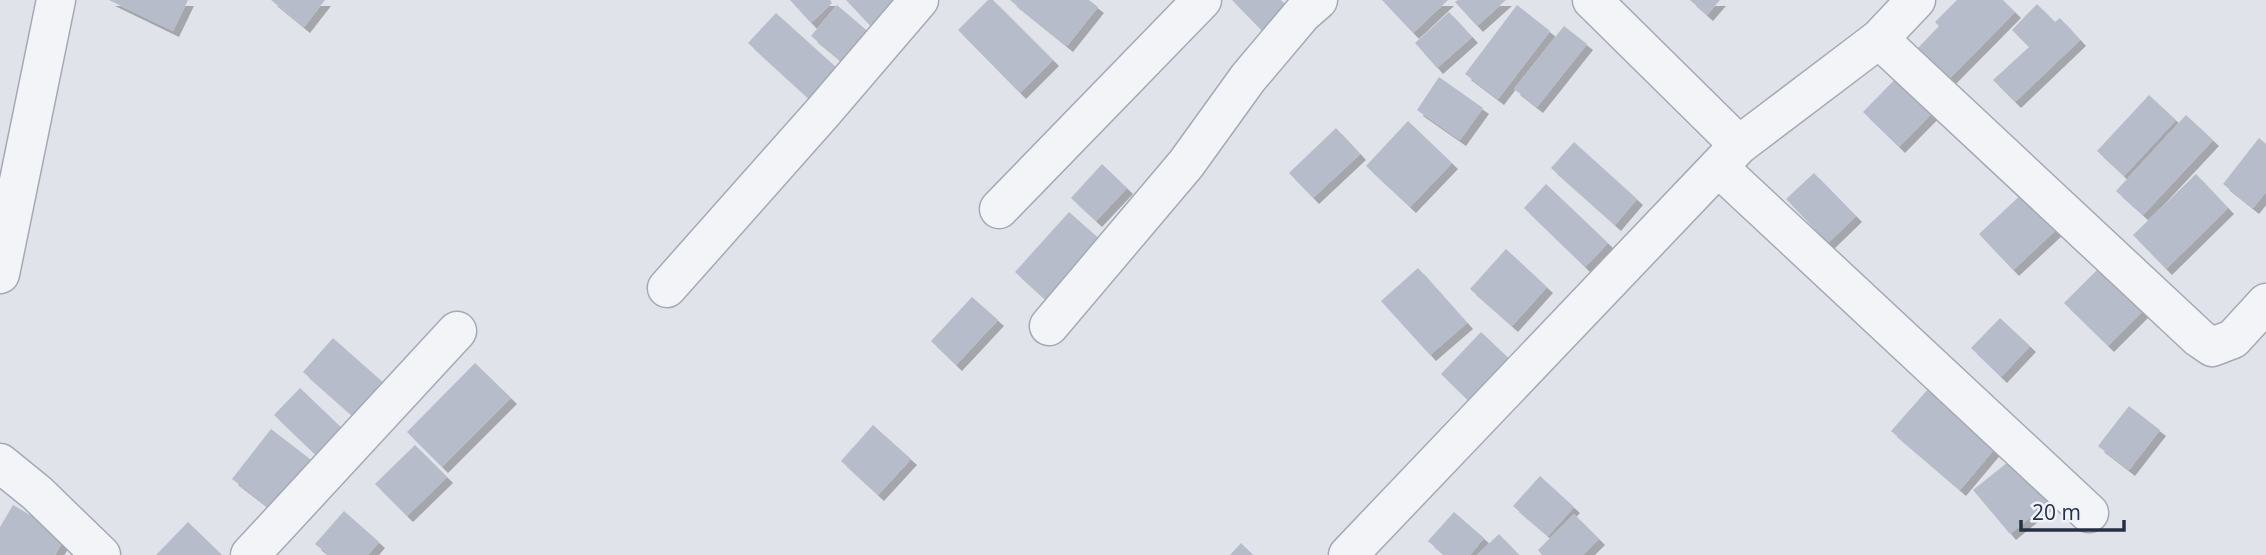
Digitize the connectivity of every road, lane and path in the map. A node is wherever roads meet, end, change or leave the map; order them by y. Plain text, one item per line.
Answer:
1 (56, 0) edge
2 (919, 0) edge
3 (1202, 0) edge
4 (1318, 0) edge
5 (1592, 0) edge
6 (1916, 0) edge
7 (1879, 39) junction
8 (1729, 156) junction
9 (999, 209) dead end
10 (0, 274) edge
11 (667, 288) dead end
12 (2266, 303) edge
13 (1049, 326) dead end
14 (457, 331) dead end
15 (0, 463) edge
16 (2089, 513) dead end
17 (101, 555) edge
18 (250, 555) edge
19 (1348, 555) edge

1 - 10 street
2 - 11 street
3 - 9 street
4 - 13 street
5 - 8 street
6 - 7 street
7 - 8 street
7 - 12 street
8 - 16 street
8 - 19 street
14 - 18 street
15 - 17 street

